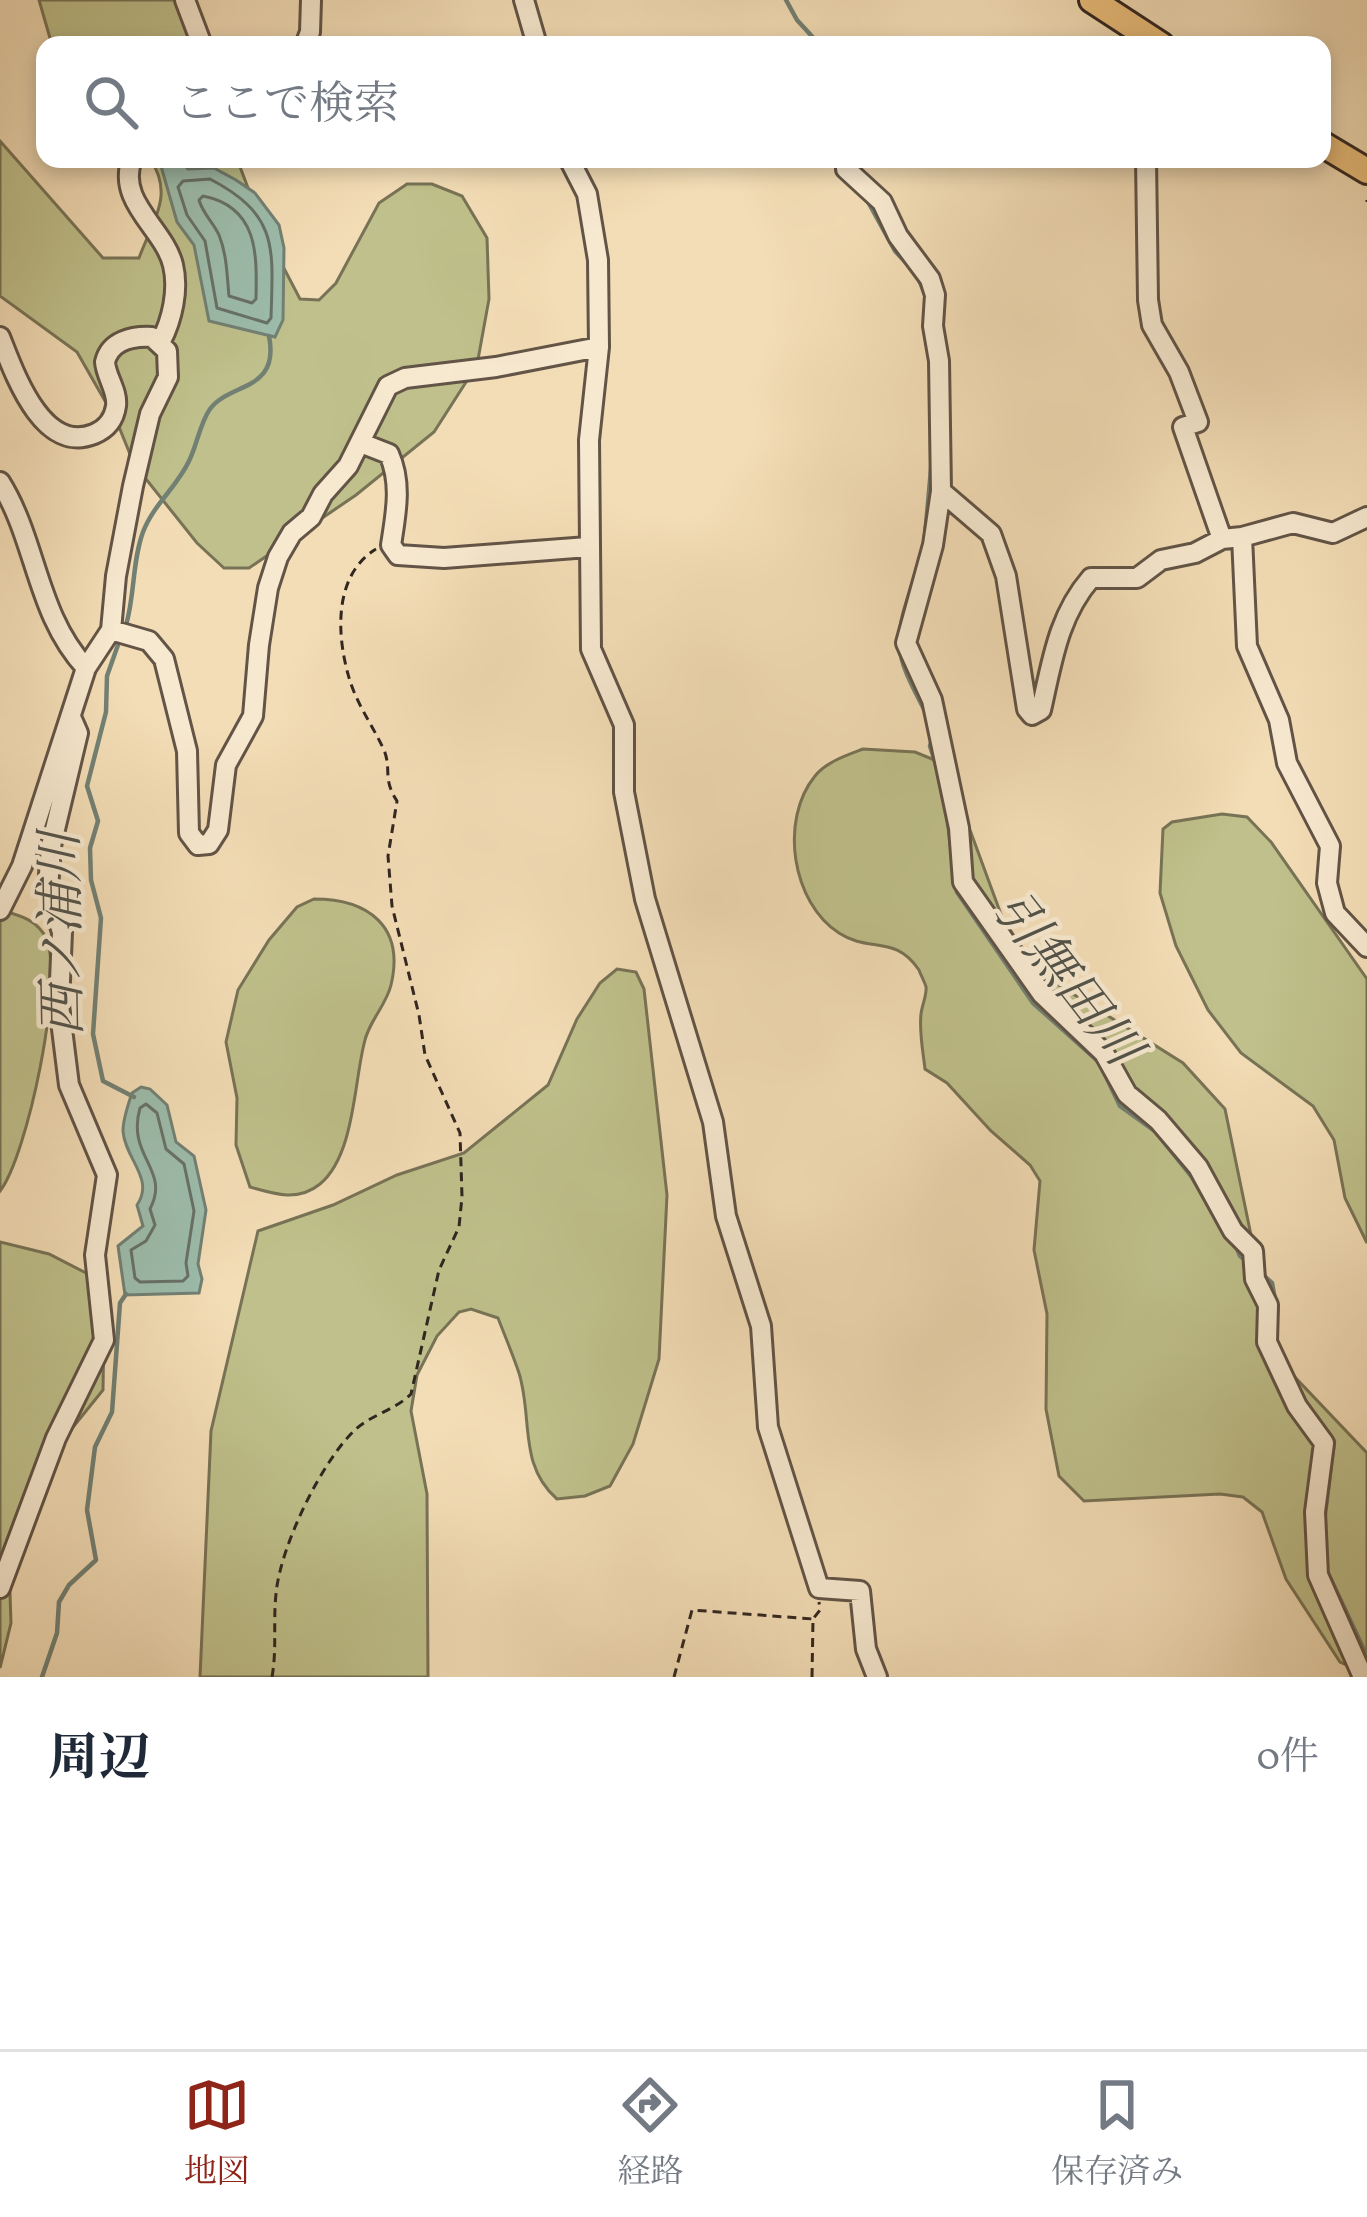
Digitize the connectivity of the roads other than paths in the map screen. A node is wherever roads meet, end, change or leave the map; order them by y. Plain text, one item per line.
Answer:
1 (184, 0) edge
2 (311, 0) edge
3 (524, 0) edge
4 (1092, 0) edge
5 (198, 36) edge
6 (308, 36) edge
7 (534, 36) edge
8 (1147, 36) edge
9 (1331, 149) edge
10 (129, 168) edge
11 (573, 168) edge
12 (846, 168) edge
13 (1146, 168) edge
14 (1367, 171) edge
15 (0, 337) edge
16 (161, 341) junction
17 (599, 347) junction
18 (361, 443) junction
19 (0, 482) edge
20 (941, 491) junction
21 (1367, 517) edge
22 (1232, 538) junction
23 (588, 547) junction
24 (111, 630) junction
25 (86, 668) junction
26 (71, 717) junction
27 (0, 910) edge
28 (1367, 947) edge
29 (0, 1588) edge
30 (877, 1677) edge
31 (1363, 1677) edge

1 - 5 street
2 - 6 street
3 - 7 street
4 - 8 main road
9 - 14 main road
10 - 16 street
11 - 17 street
12 - 20 street
13 - 22 street
15 - 16 street
16 - 24 street
17 - 18 street
17 - 23 street
18 - 23 street
18 - 24 street
19 - 25 street
20 - 22 street
20 - 31 street
21 - 22 street
22 - 28 street
23 - 30 street
24 - 25 street
25 - 26 street
26 - 27 street
26 - 29 street

